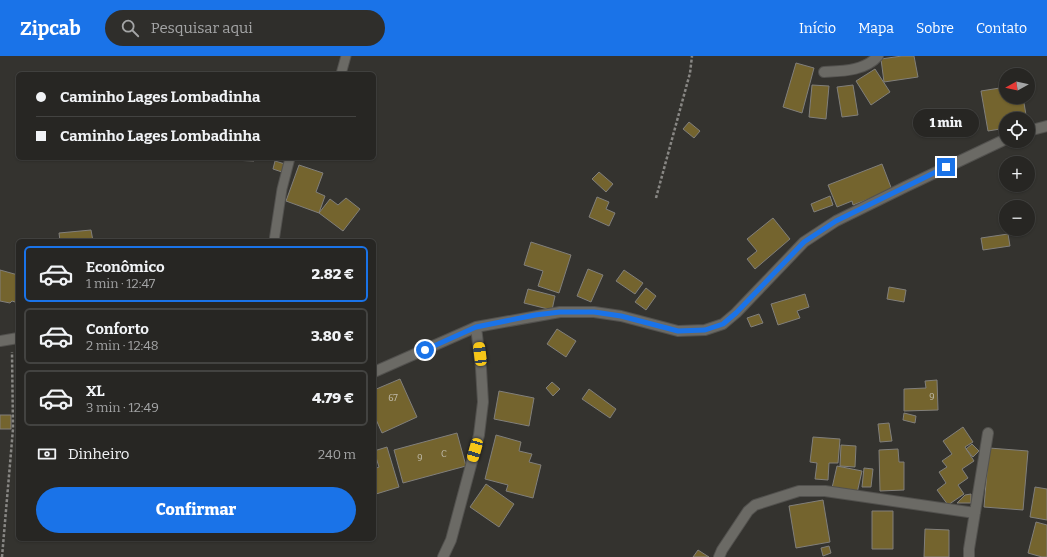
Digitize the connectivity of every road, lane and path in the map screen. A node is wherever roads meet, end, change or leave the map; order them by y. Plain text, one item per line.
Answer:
1 (346, 56) edge
2 (692, 56) edge
3 (878, 56) edge
4 (342, 72) edge
5 (824, 72) dead end
6 (1047, 126) edge
7 (1035, 129) edge
8 (999, 142) edge
9 (289, 160) edge
10 (656, 198) dead end
11 (274, 239) edge
12 (476, 327) junction
13 (16, 338) edge
14 (0, 341) edge
15 (12, 349) dead end
16 (376, 371) edge
17 (988, 433) dead end
18 (975, 513) junction
19 (2, 557) edge
20 (444, 557) edge
21 (719, 557) edge
22 (969, 557) edge

1 - 4 lane
2 - 10 path
3 - 5 street
6 - 7 street
8 - 12 street
9 - 11 lane
12 - 16 street
12 - 20 street
13 - 14 street
15 - 19 path
17 - 18 street
18 - 21 street
18 - 22 street

